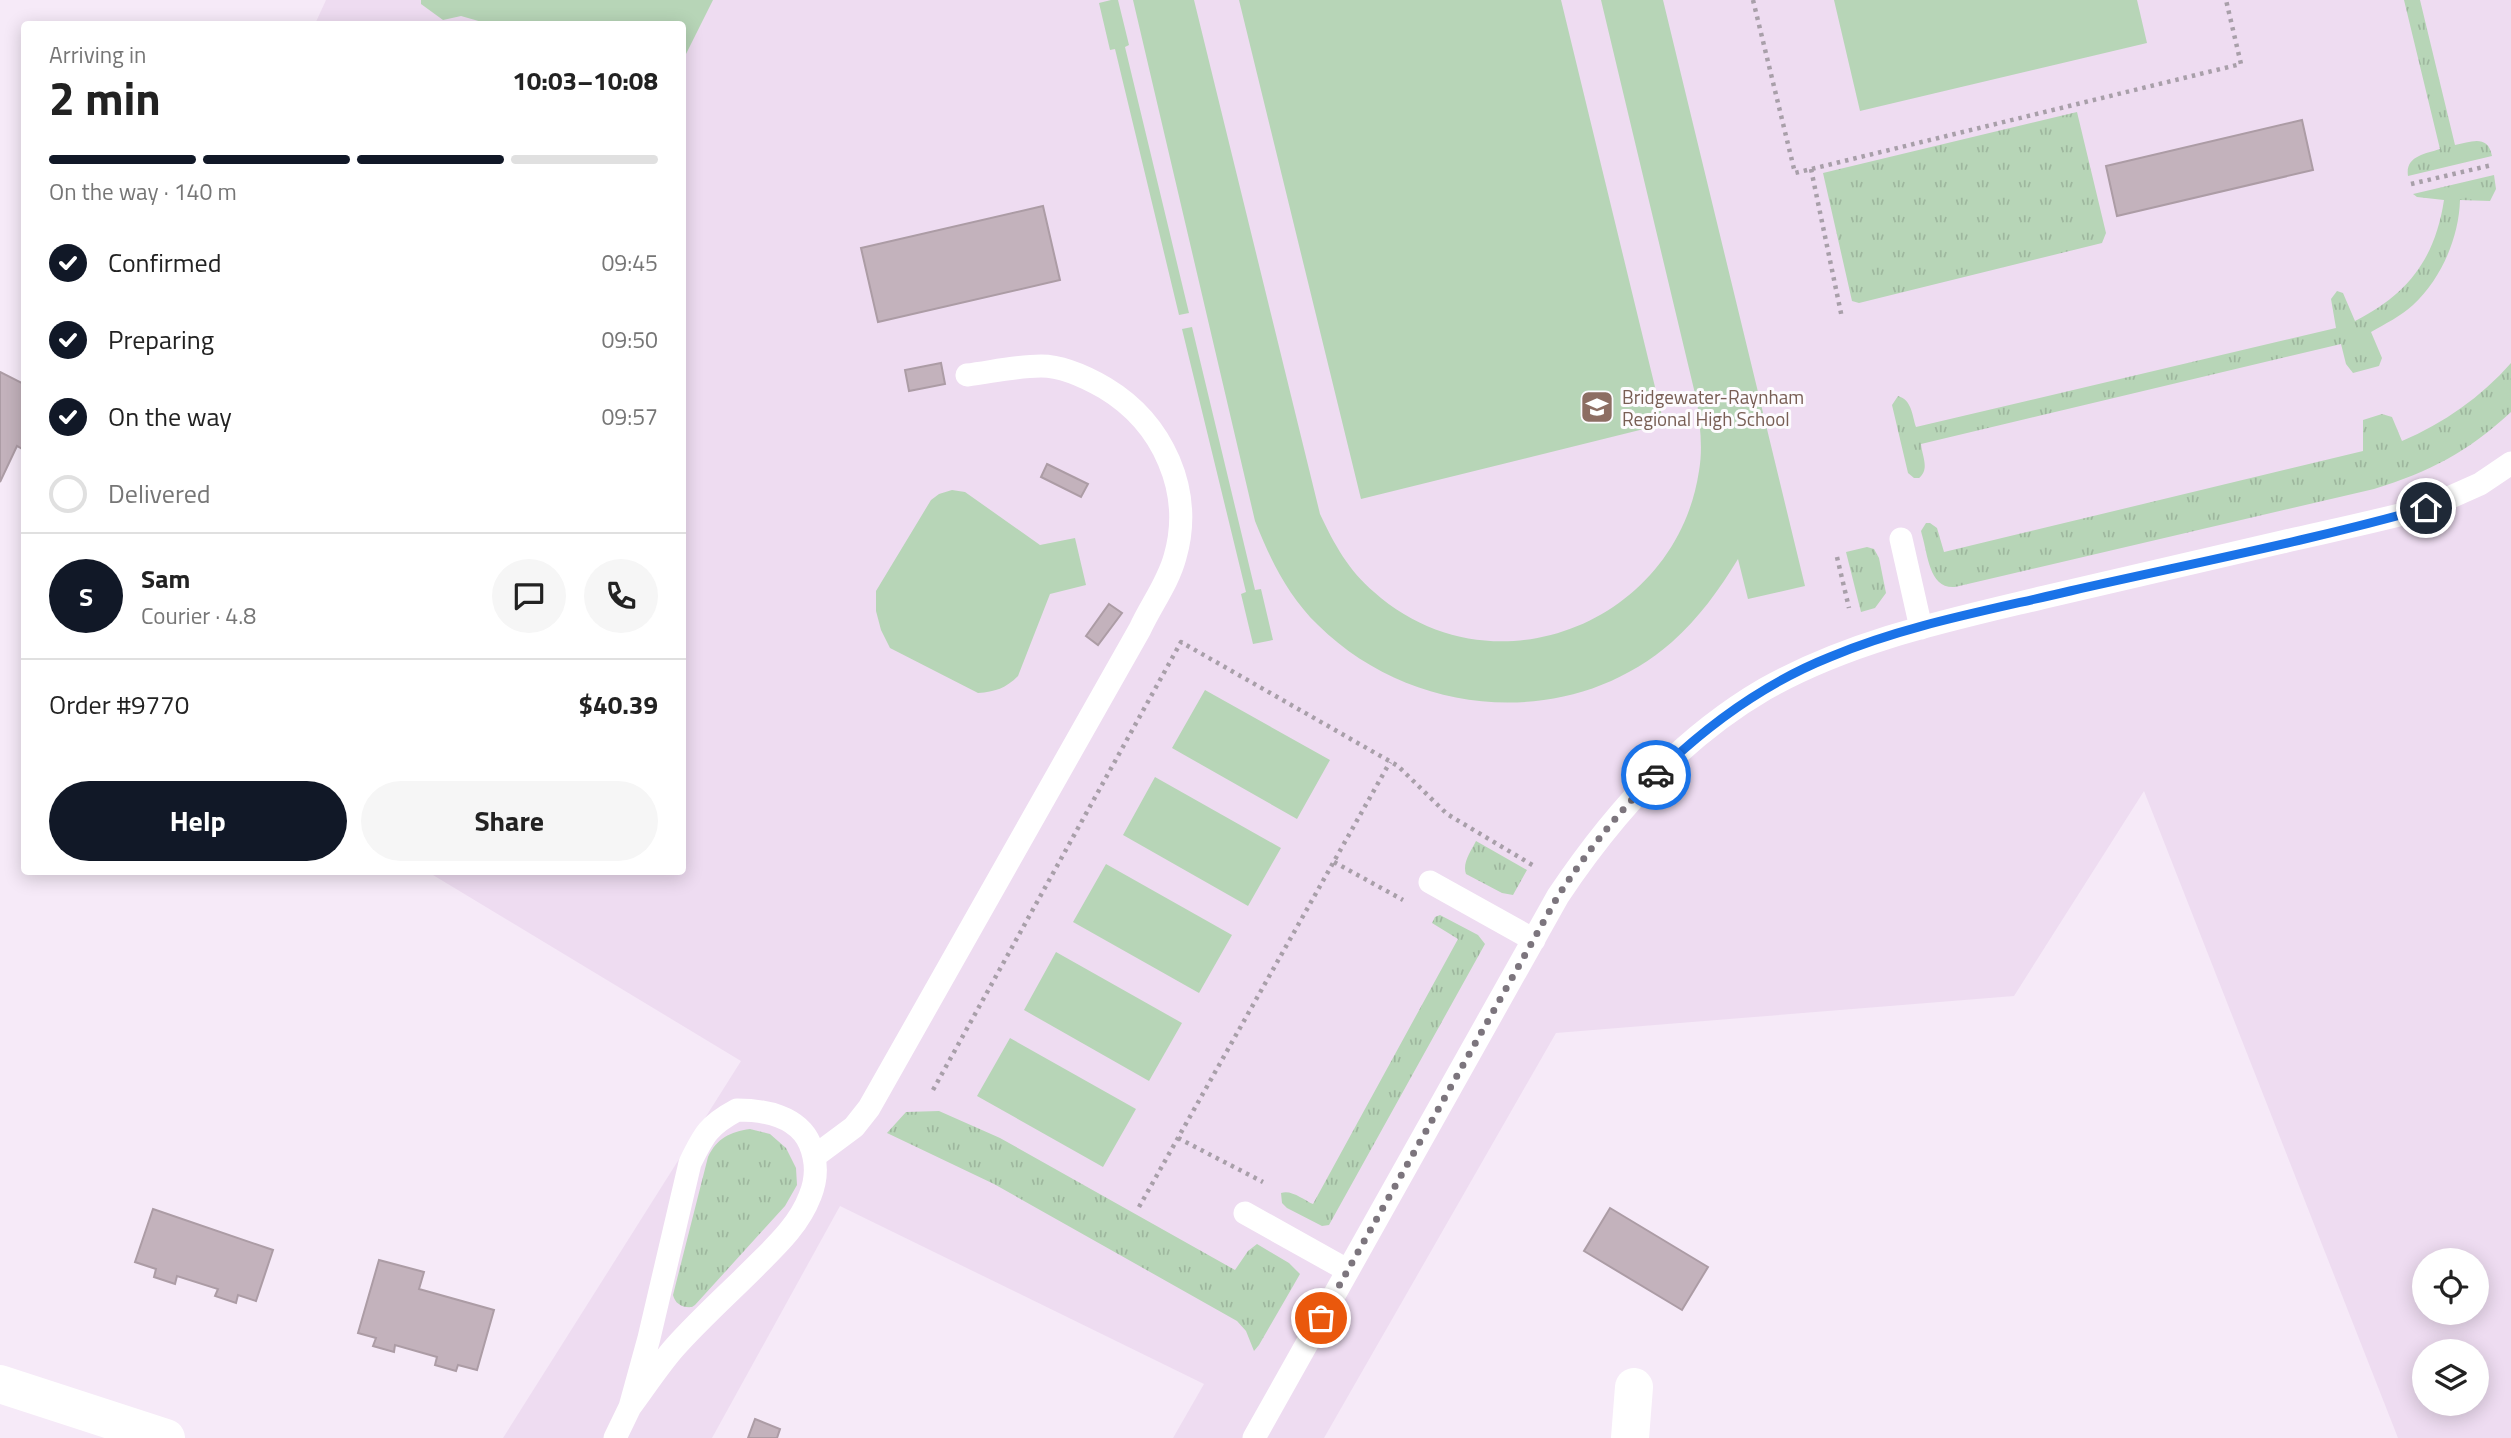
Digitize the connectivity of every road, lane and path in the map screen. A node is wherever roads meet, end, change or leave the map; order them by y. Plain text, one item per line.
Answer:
1 (1753, 0) edge
2 (2226, 0) edge
3 (2492, 165) dead end
4 (1811, 169) junction
5 (2411, 184) dead end
6 (1842, 318) dead end
7 (967, 375) dead end
8 (2511, 463) edge
9 (1901, 539) dead end
10 (1837, 557) dead end
11 (1849, 608) dead end
12 (1921, 628) junction
13 (1390, 762) junction
14 (1334, 861) junction
15 (1534, 866) dead end
16 (1430, 882) dead end
17 (1404, 901) dead end
18 (1534, 940) junction
19 (933, 1090) dead end
20 (1178, 1138) junction
21 (815, 1156) junction
22 (1263, 1182) dead end
23 (1139, 1208) dead end
24 (1245, 1213) dead end
25 (1347, 1270) junction
26 (0, 1384) edge
27 (1634, 1387) dead end
28 (630, 1407) junction
29 (166, 1438) edge
30 (615, 1438) edge
31 (1254, 1438) edge
32 (1630, 1438) edge

1 - 4 path
2 - 4 path
3 - 5 path
4 - 6 path
7 - 21 lane
8 - 12 lane
9 - 12 lane
10 - 11 path
12 - 18 lane
13 - 14 path
13 - 15 path
13 - 19 path
14 - 17 path
14 - 20 path
16 - 18 lane
18 - 25 lane
20 - 22 path
20 - 23 path
21 - 28 lane
21 - 28 lane
24 - 25 lane
25 - 31 lane
26 - 29 street
27 - 32 street
28 - 30 lane

